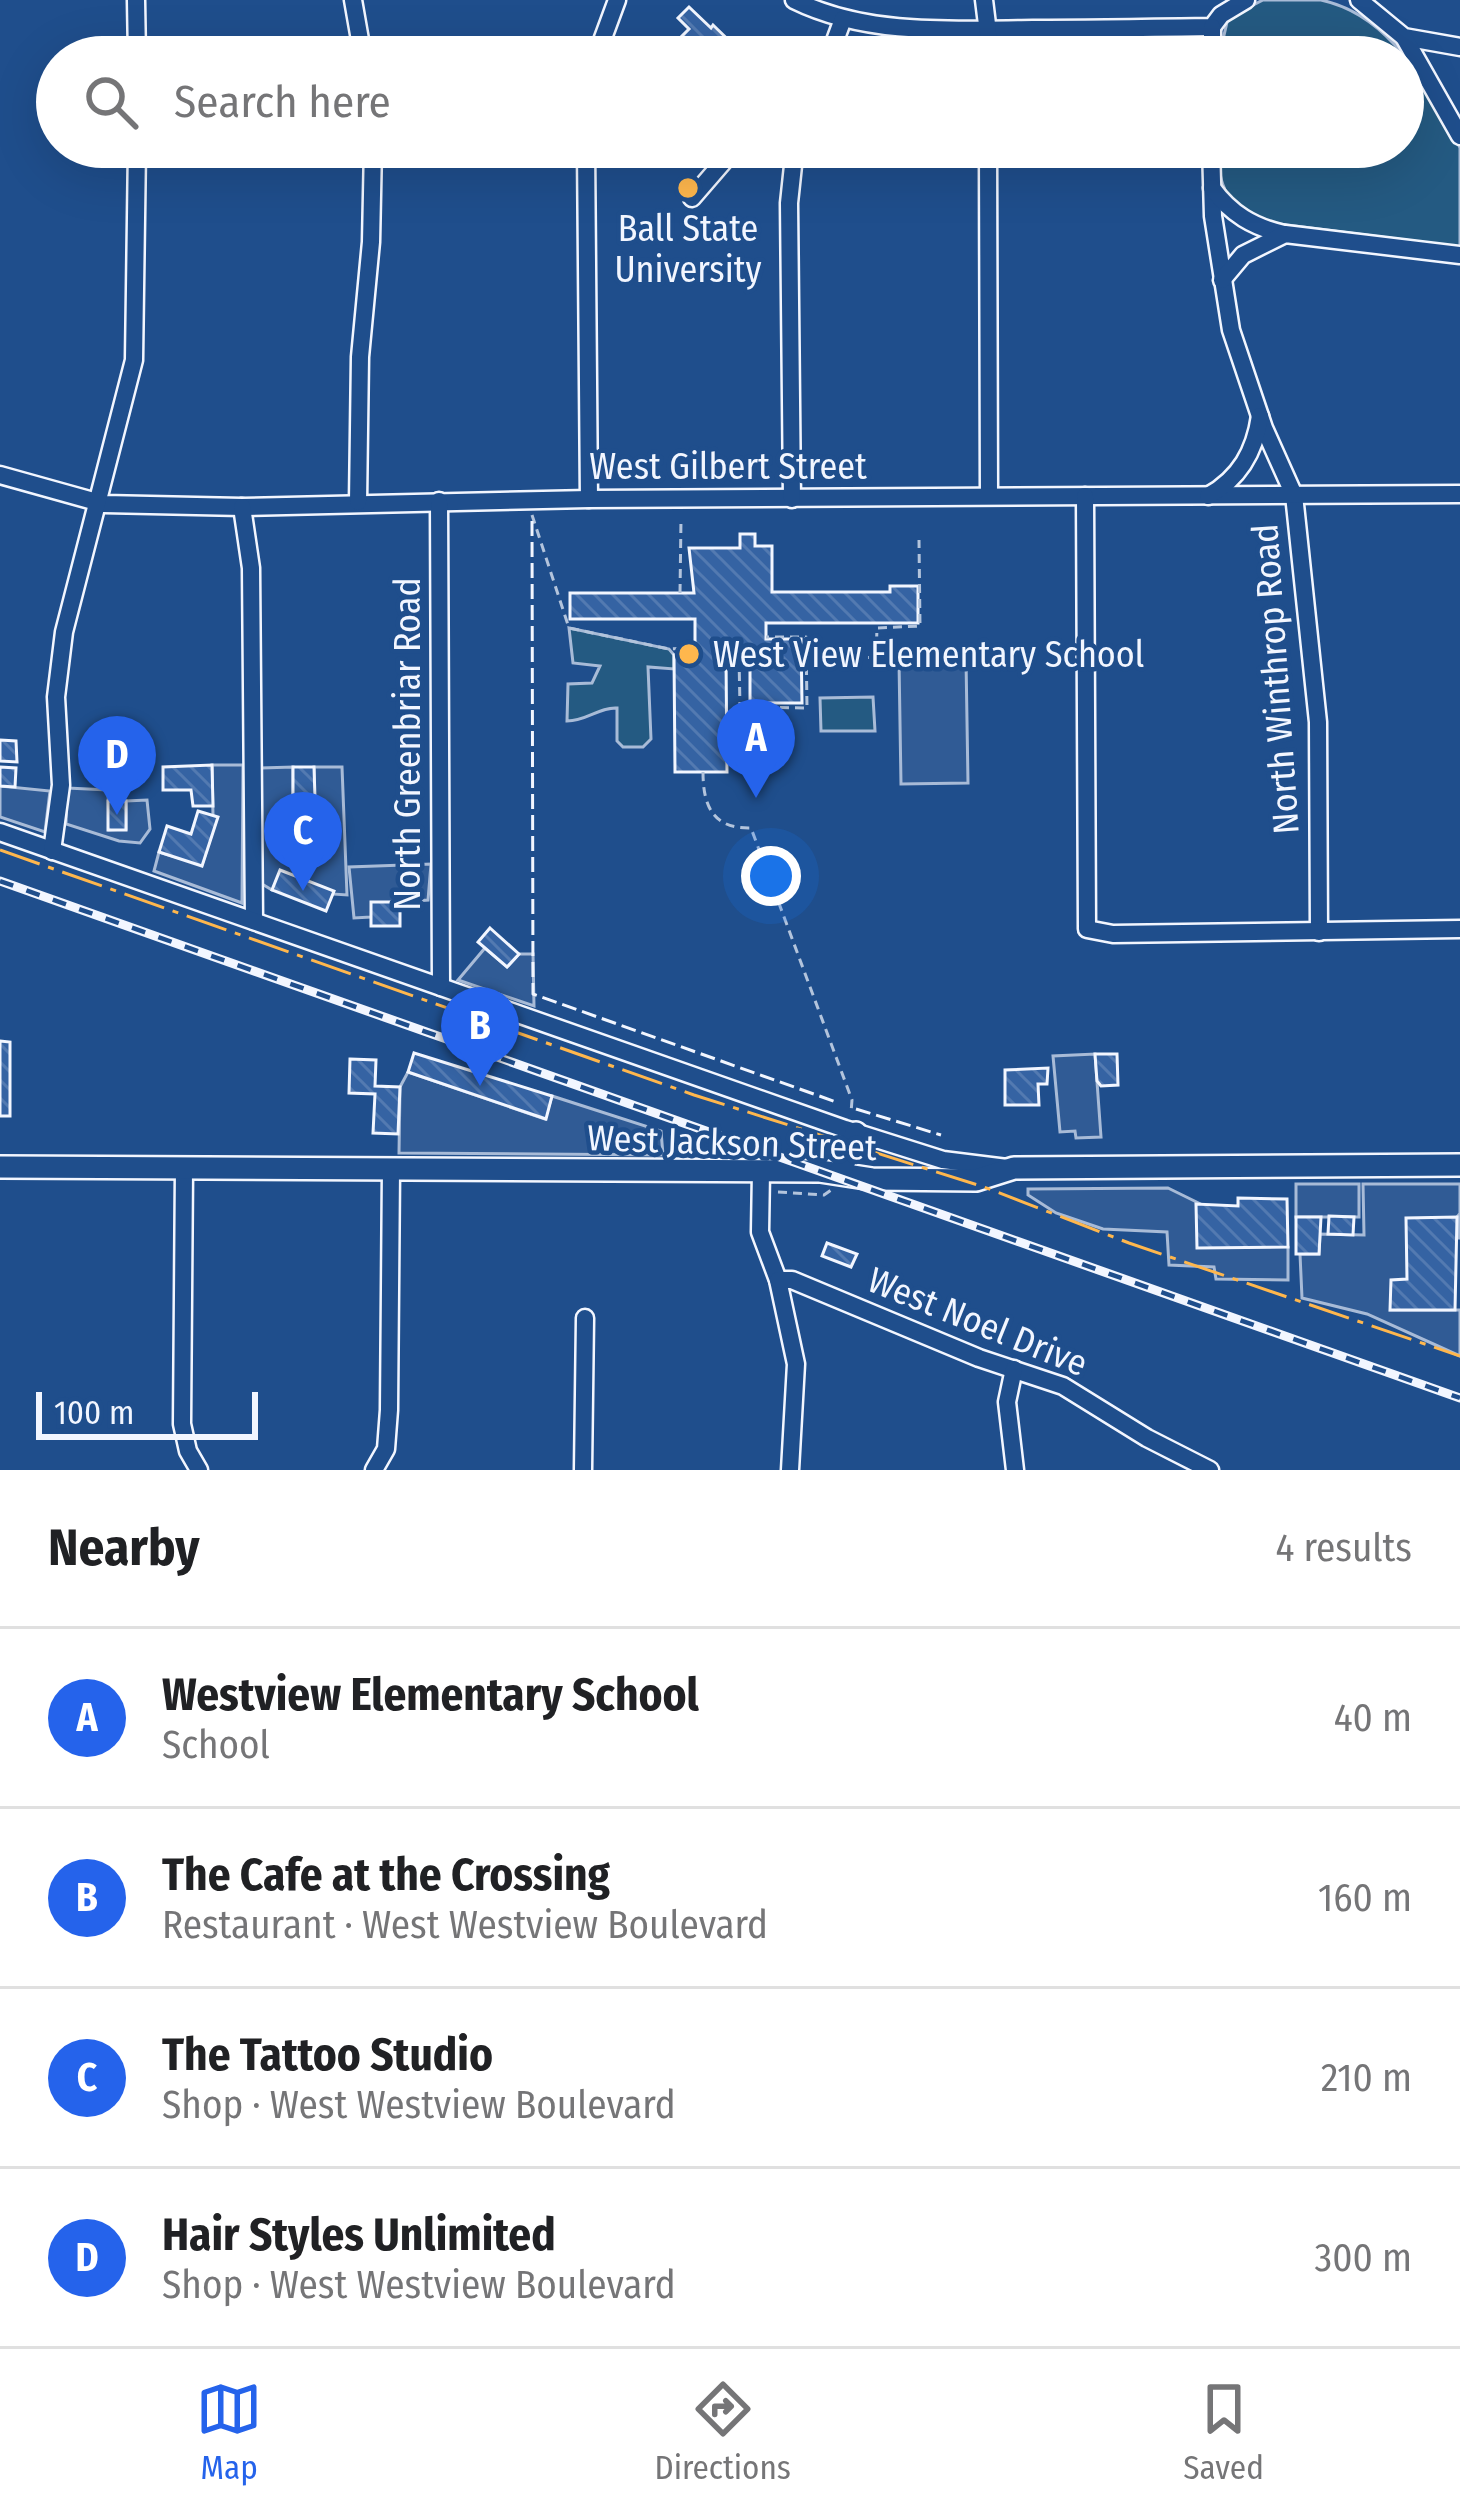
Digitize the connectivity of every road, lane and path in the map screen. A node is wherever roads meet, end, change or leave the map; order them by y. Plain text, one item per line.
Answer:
1 (136, 0) edge
2 (353, 0) edge
3 (616, 0) edge
4 (794, 0) edge
5 (985, 0) edge
6 (1246, 0) edge
7 (1358, 2) edge
8 (843, 19) junction
9 (1212, 27) junction
10 (987, 30) junction
11 (137, 36) edge
12 (359, 36) edge
13 (603, 36) edge
14 (837, 36) edge
15 (988, 36) edge
16 (1212, 36) edge
17 (1403, 36) edge
18 (1424, 41) edge
19 (1460, 47) edge
20 (1424, 72) edge
21 (1460, 136) edge
22 (137, 168) edge
23 (373, 168) edge
24 (586, 168) edge
25 (718, 168) edge
26 (793, 168) edge
27 (988, 168) edge
28 (1211, 168) edge
29 (1211, 186) junction
30 (692, 198) dead end
31 (1285, 234) junction
32 (1460, 255) edge
33 (1221, 281) junction
34 (1260, 415) junction
35 (0, 476) edge
36 (1460, 494) edge
37 (1294, 495) junction
38 (988, 496) junction
39 (1084, 496) junction
40 (1208, 496) junction
41 (589, 499) junction
42 (791, 499) junction
43 (439, 501) junction
44 (97, 502) junction
45 (358, 502) junction
46 (242, 508) junction
47 (532, 513) dead end
48 (680, 519) dead end
49 (920, 540) dead end
50 (680, 593) dead end
51 (766, 637) dead end
52 (694, 648) dead end
53 (739, 657) dead end
54 (876, 657) junction
55 (807, 658) junction
56 (917, 667) dead end
57 (703, 772) dead end
58 (0, 832) edge
59 (52, 851) junction
60 (254, 921) junction
61 (1460, 929) edge
62 (1319, 932) junction
63 (441, 986) junction
64 (853, 1124) junction
65 (1460, 1166) edge
66 (0, 1167) edge
67 (184, 1168) junction
68 (1014, 1168) junction
69 (392, 1169) junction
70 (761, 1171) junction
71 (836, 1178) junction
72 (772, 1201) dead end
73 (778, 1280) junction
74 (585, 1318) dead end
75 (1014, 1369) junction
76 (199, 1470) edge
77 (374, 1470) edge
78 (583, 1470) edge
79 (790, 1470) edge
80 (1015, 1470) edge
81 (1210, 1470) edge

1 - 11 street
2 - 12 street
3 - 13 street
4 - 8 street
5 - 10 street
6 - 9 street
7 - 17 street
8 - 10 street
8 - 14 street
9 - 10 street
9 - 16 street
10 - 15 street
18 - 19 street
20 - 21 street
22 - 44 street
23 - 45 street
24 - 41 street
25 - 30 street
26 - 42 street
27 - 38 street
28 - 29 street, North Winthrop Road
29 - 31 street
29 - 33 street, North Winthrop Road
31 - 32 street
31 - 33 street
33 - 34 street, North Winthrop Road
34 - 37 street, North Winthrop Road
34 - 40 street
35 - 44 street, West Gilbert Street
36 - 37 street, West Gilbert Street
37 - 40 street, West Gilbert Street
37 - 62 street, North Winthrop Road
38 - 39 street, West Gilbert Street
38 - 42 street, West Gilbert Street
39 - 40 street, West Gilbert Street
39 - 62 street
41 - 42 street, West Gilbert Street
41 - 43 street, West Gilbert Street
43 - 45 street, West Gilbert Street
43 - 63 street, North Greenbriar Road
44 - 46 street, West Gilbert Street
44 - 59 street
45 - 46 street, West Gilbert Street
46 - 60 street
47 - 52 path
48 - 50 path
49 - 54 path
51 - 55 path
53 - 55 path
54 - 55 path
54 - 56 path
57 - 64 path
58 - 59 street
59 - 60 street
60 - 63 street
61 - 62 street
63 - 64 street
64 - 68 street
64 - 71 main road
65 - 68 main road, West Jackson Street
66 - 67 main road, West Jackson Street
67 - 69 main road, West Jackson Street
67 - 76 street
68 - 71 main road, West Jackson Street
69 - 70 main road, West Jackson Street
69 - 77 street
70 - 71 main road, West Jackson Street
70 - 73 street
71 - 72 path
73 - 75 street, West Noel Drive
73 - 79 street
74 - 78 street
75 - 80 street
75 - 81 street, West Noel Drive

